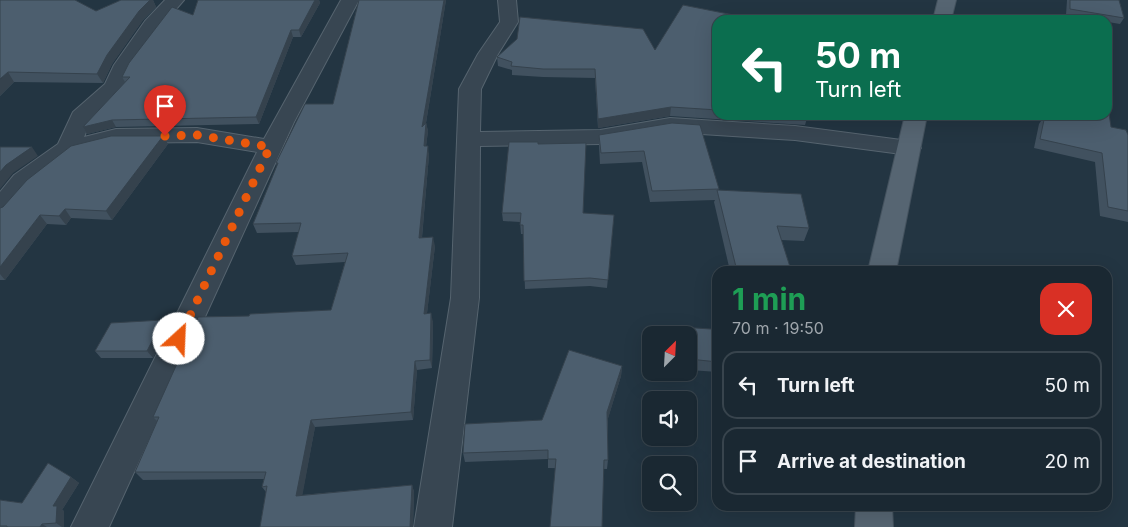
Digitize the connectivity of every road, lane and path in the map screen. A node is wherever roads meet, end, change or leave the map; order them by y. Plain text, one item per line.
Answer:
1 (175, 0) edge
2 (350, 0) edge
3 (506, 0) edge
4 (947, 0) edge
5 (943, 15) edge
6 (915, 120) edge
7 (470, 139) junction
8 (270, 147) junction
9 (68, 148) junction
10 (909, 148) junction
11 (11, 179) edge
12 (0, 208) edge
13 (883, 266) edge
14 (874, 511) edge
15 (90, 527) edge
16 (433, 527) edge
17 (874, 527) edge

1 - 9 street
2 - 8 street
3 - 7 street
4 - 5 main road
6 - 10 main road
7 - 10 street
7 - 16 street
8 - 9 street
8 - 15 street
9 - 11 street
10 - 13 main road
11 - 12 street
14 - 17 main road

